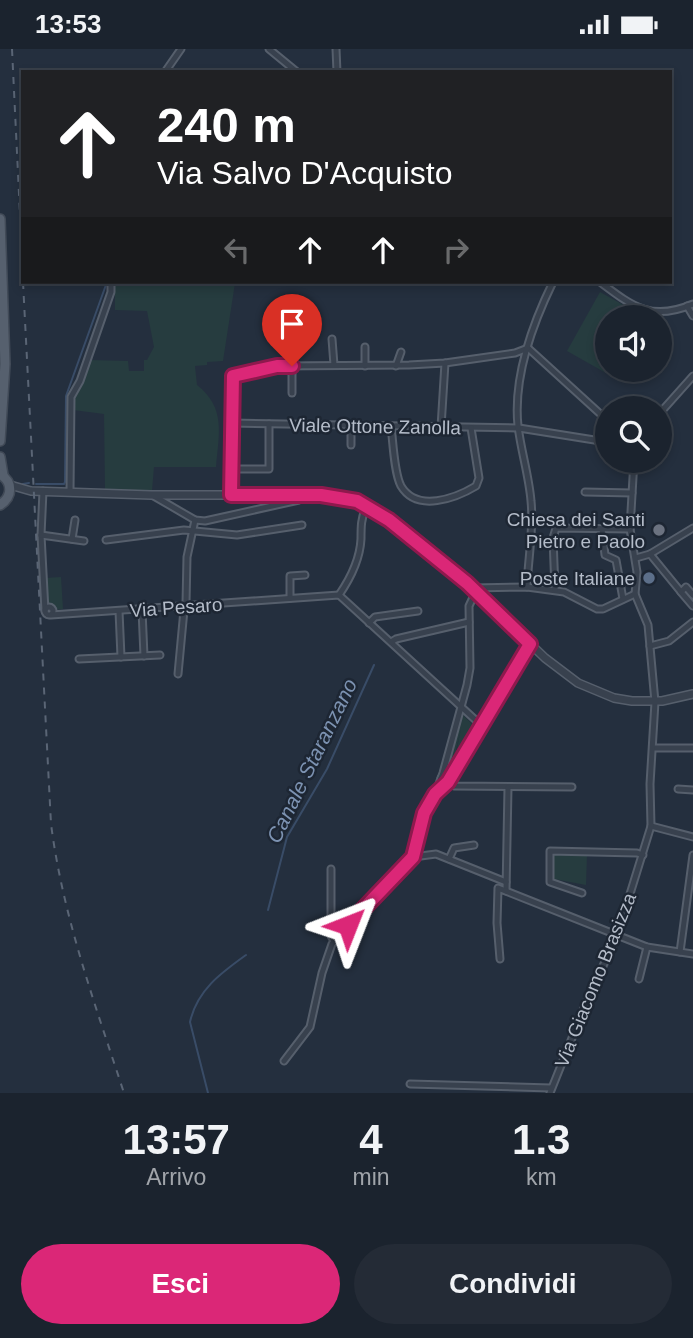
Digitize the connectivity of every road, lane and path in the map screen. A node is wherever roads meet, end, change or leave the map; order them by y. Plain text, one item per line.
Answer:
1 (181, 49) edge
2 (268, 49) edge
3 (336, 49) edge
4 (166, 70) edge
5 (294, 70) edge
6 (337, 70) edge
7 (0, 219) edge
8 (111, 284) edge
9 (553, 284) edge
10 (603, 284) edge
11 (690, 305) edge
12 (693, 316) edge
13 (332, 339) dead end
14 (366, 347) dead end
15 (528, 348) junction
16 (401, 352) dead end
17 (515, 353) junction
18 (525, 359) junction
19 (445, 363) junction
20 (334, 365) junction
21 (292, 366) junction
22 (365, 366) junction
23 (396, 366) junction
24 (693, 376) edge
25 (292, 393) dead end
26 (672, 400) edge
27 (595, 409) edge
28 (232, 423) junction
29 (269, 424) junction
30 (351, 425) junction
31 (391, 426) junction
32 (441, 427) junction
33 (471, 428) junction
34 (519, 428) junction
35 (595, 440) edge
36 (0, 441) edge
37 (351, 445) dead end
38 (0, 457) edge
39 (231, 469) junction
40 (633, 473) edge
41 (1, 474) edge
42 (10, 485) junction
43 (25, 490) junction
44 (43, 491) junction
45 (70, 491) junction
46 (585, 492) dead end
47 (632, 493) junction
48 (151, 495) junction
49 (231, 495) junction
50 (302, 495) junction
51 (9, 497) junction
52 (0, 505) edge
53 (366, 507) junction
54 (75, 520) dead end
55 (195, 520) junction
56 (302, 526) dead end
57 (693, 528) edge
58 (602, 529) junction
59 (630, 529) junction
60 (191, 532) junction
61 (41, 535) junction
62 (72, 539) junction
63 (106, 540) dead end
64 (84, 541) dead end
65 (650, 554) junction
66 (636, 558) junction
67 (305, 575) dead end
68 (527, 587) junction
69 (474, 590) junction
70 (555, 590) junction
71 (681, 592) junction
72 (635, 594) junction
73 (339, 595) junction
74 (693, 595) edge
75 (290, 598) junction
76 (623, 599) junction
77 (185, 606) junction
78 (693, 606) edge
79 (142, 610) junction
80 (119, 611) junction
81 (418, 611) dead end
82 (469, 622) junction
83 (693, 622) edge
84 (369, 623) junction
85 (391, 642) junction
86 (530, 644) junction
87 (650, 646) junction
88 (160, 655) dead end
89 (144, 656) junction
90 (121, 657) junction
91 (79, 659) dead end
92 (178, 674) dead end
93 (693, 694) edge
94 (655, 702) junction
95 (461, 707) junction
96 (481, 725) junction
97 (653, 748) junction
98 (693, 748) edge
99 (441, 778) junction
100 (448, 782) junction
101 (572, 787) dead end
102 (508, 788) junction
103 (678, 789) dead end
104 (693, 790) edge
105 (435, 794) junction
106 (651, 827) junction
107 (693, 837) edge
108 (474, 845) dead end
109 (643, 855) junction
110 (693, 855) edge
111 (413, 857) junction
112 (449, 859) junction
113 (331, 869) dead end
114 (539, 881) dead end
115 (506, 882) junction
116 (550, 882) junction
117 (506, 891) junction
118 (582, 893) dead end
119 (617, 936) junction
120 (334, 941) junction
121 (647, 947) junction
122 (680, 952) junction
123 (693, 954) edge
124 (500, 959) dead end
125 (639, 979) dead end
126 (284, 1061) dead end
127 (410, 1084) dead end
128 (551, 1091) edge

1 - 4 street
2 - 5 street
3 - 6 street
7 - 36 main road
8 - 45 street
9 - 15 street
10 - 11 street
11 - 12 street
13 - 20 street
14 - 22 street
15 - 17 street
15 - 18 street
15 - 27 street
16 - 23 street
17 - 18 street
17 - 19 street
18 - 34 street
19 - 23 street
19 - 32 street
20 - 21 street
20 - 22 street
21 - 25 street
21 - 28 street
22 - 23 street
24 - 26 street
28 - 29 street, Viale Ottone Zanolla
28 - 39 street
29 - 30 street, Viale Ottone Zanolla
29 - 39 street
30 - 31 street, Viale Ottone Zanolla
30 - 37 street
31 - 32 street, Viale Ottone Zanolla
31 - 33 street
32 - 33 street, Viale Ottone Zanolla
33 - 34 street, Viale Ottone Zanolla
34 - 35 street, Viale Ottone Zanolla
34 - 68 street
38 - 41 main road
39 - 49 street
40 - 47 street
41 - 42 main road
42 - 43 street
42 - 51 main road
43 - 44 street
43 - 51 street
44 - 45 street
44 - 61 street
45 - 48 street
46 - 47 street
47 - 59 street
48 - 49 street
48 - 55 street
49 - 50 street
50 - 53 street
50 - 55 street
51 - 52 main road
53 - 69 street
53 - 73 street
54 - 62 street
55 - 60 street
56 - 60 street
57 - 65 street
58 - 59 street
58 - 70 street
58 - 76 street
59 - 66 street
60 - 63 street
60 - 77 street
61 - 62 street
61 - 80 street, Via Pesaro
62 - 64 street
65 - 66 street
65 - 71 street
66 - 72 street
67 - 75 street
68 - 69 street
68 - 70 street
69 - 82 street
69 - 86 street
70 - 76 street
71 - 74 street
71 - 78 street
72 - 76 street
72 - 87 street, Via Giacomo Brasizza
73 - 75 street, Via Pesaro
73 - 84 street
75 - 77 street, Via Pesaro
77 - 79 street, Via Pesaro
77 - 92 street
79 - 80 street, Via Pesaro
79 - 89 street
80 - 90 street
81 - 84 street
82 - 85 street
82 - 95 street
83 - 87 street
84 - 85 street
85 - 95 street
86 - 94 street
86 - 96 street
87 - 94 street, Via Giacomo Brasizza
88 - 89 street
89 - 90 street
90 - 91 street
93 - 94 street
94 - 97 street, Via Giacomo Brasizza
95 - 96 street
95 - 99 street
96 - 100 street
97 - 98 street
97 - 106 street, Via Giacomo Brasizza
99 - 100 street
99 - 105 street
100 - 102 street
100 - 105 street
101 - 102 street
102 - 115 street
103 - 104 street
105 - 111 street
106 - 107 street
106 - 109 street, Via Giacomo Brasizza
108 - 112 street
109 - 116 street
109 - 119 street, Via Giacomo Brasizza
110 - 122 street
111 - 112 street
111 - 120 street
112 - 115 street
113 - 120 street
114 - 116 street
115 - 117 street
116 - 118 street
117 - 119 street
117 - 124 street
119 - 121 street
119 - 128 street, Via Giacomo Brasizza
120 - 126 street
121 - 122 street
121 - 125 street
122 - 123 street
127 - 128 street

